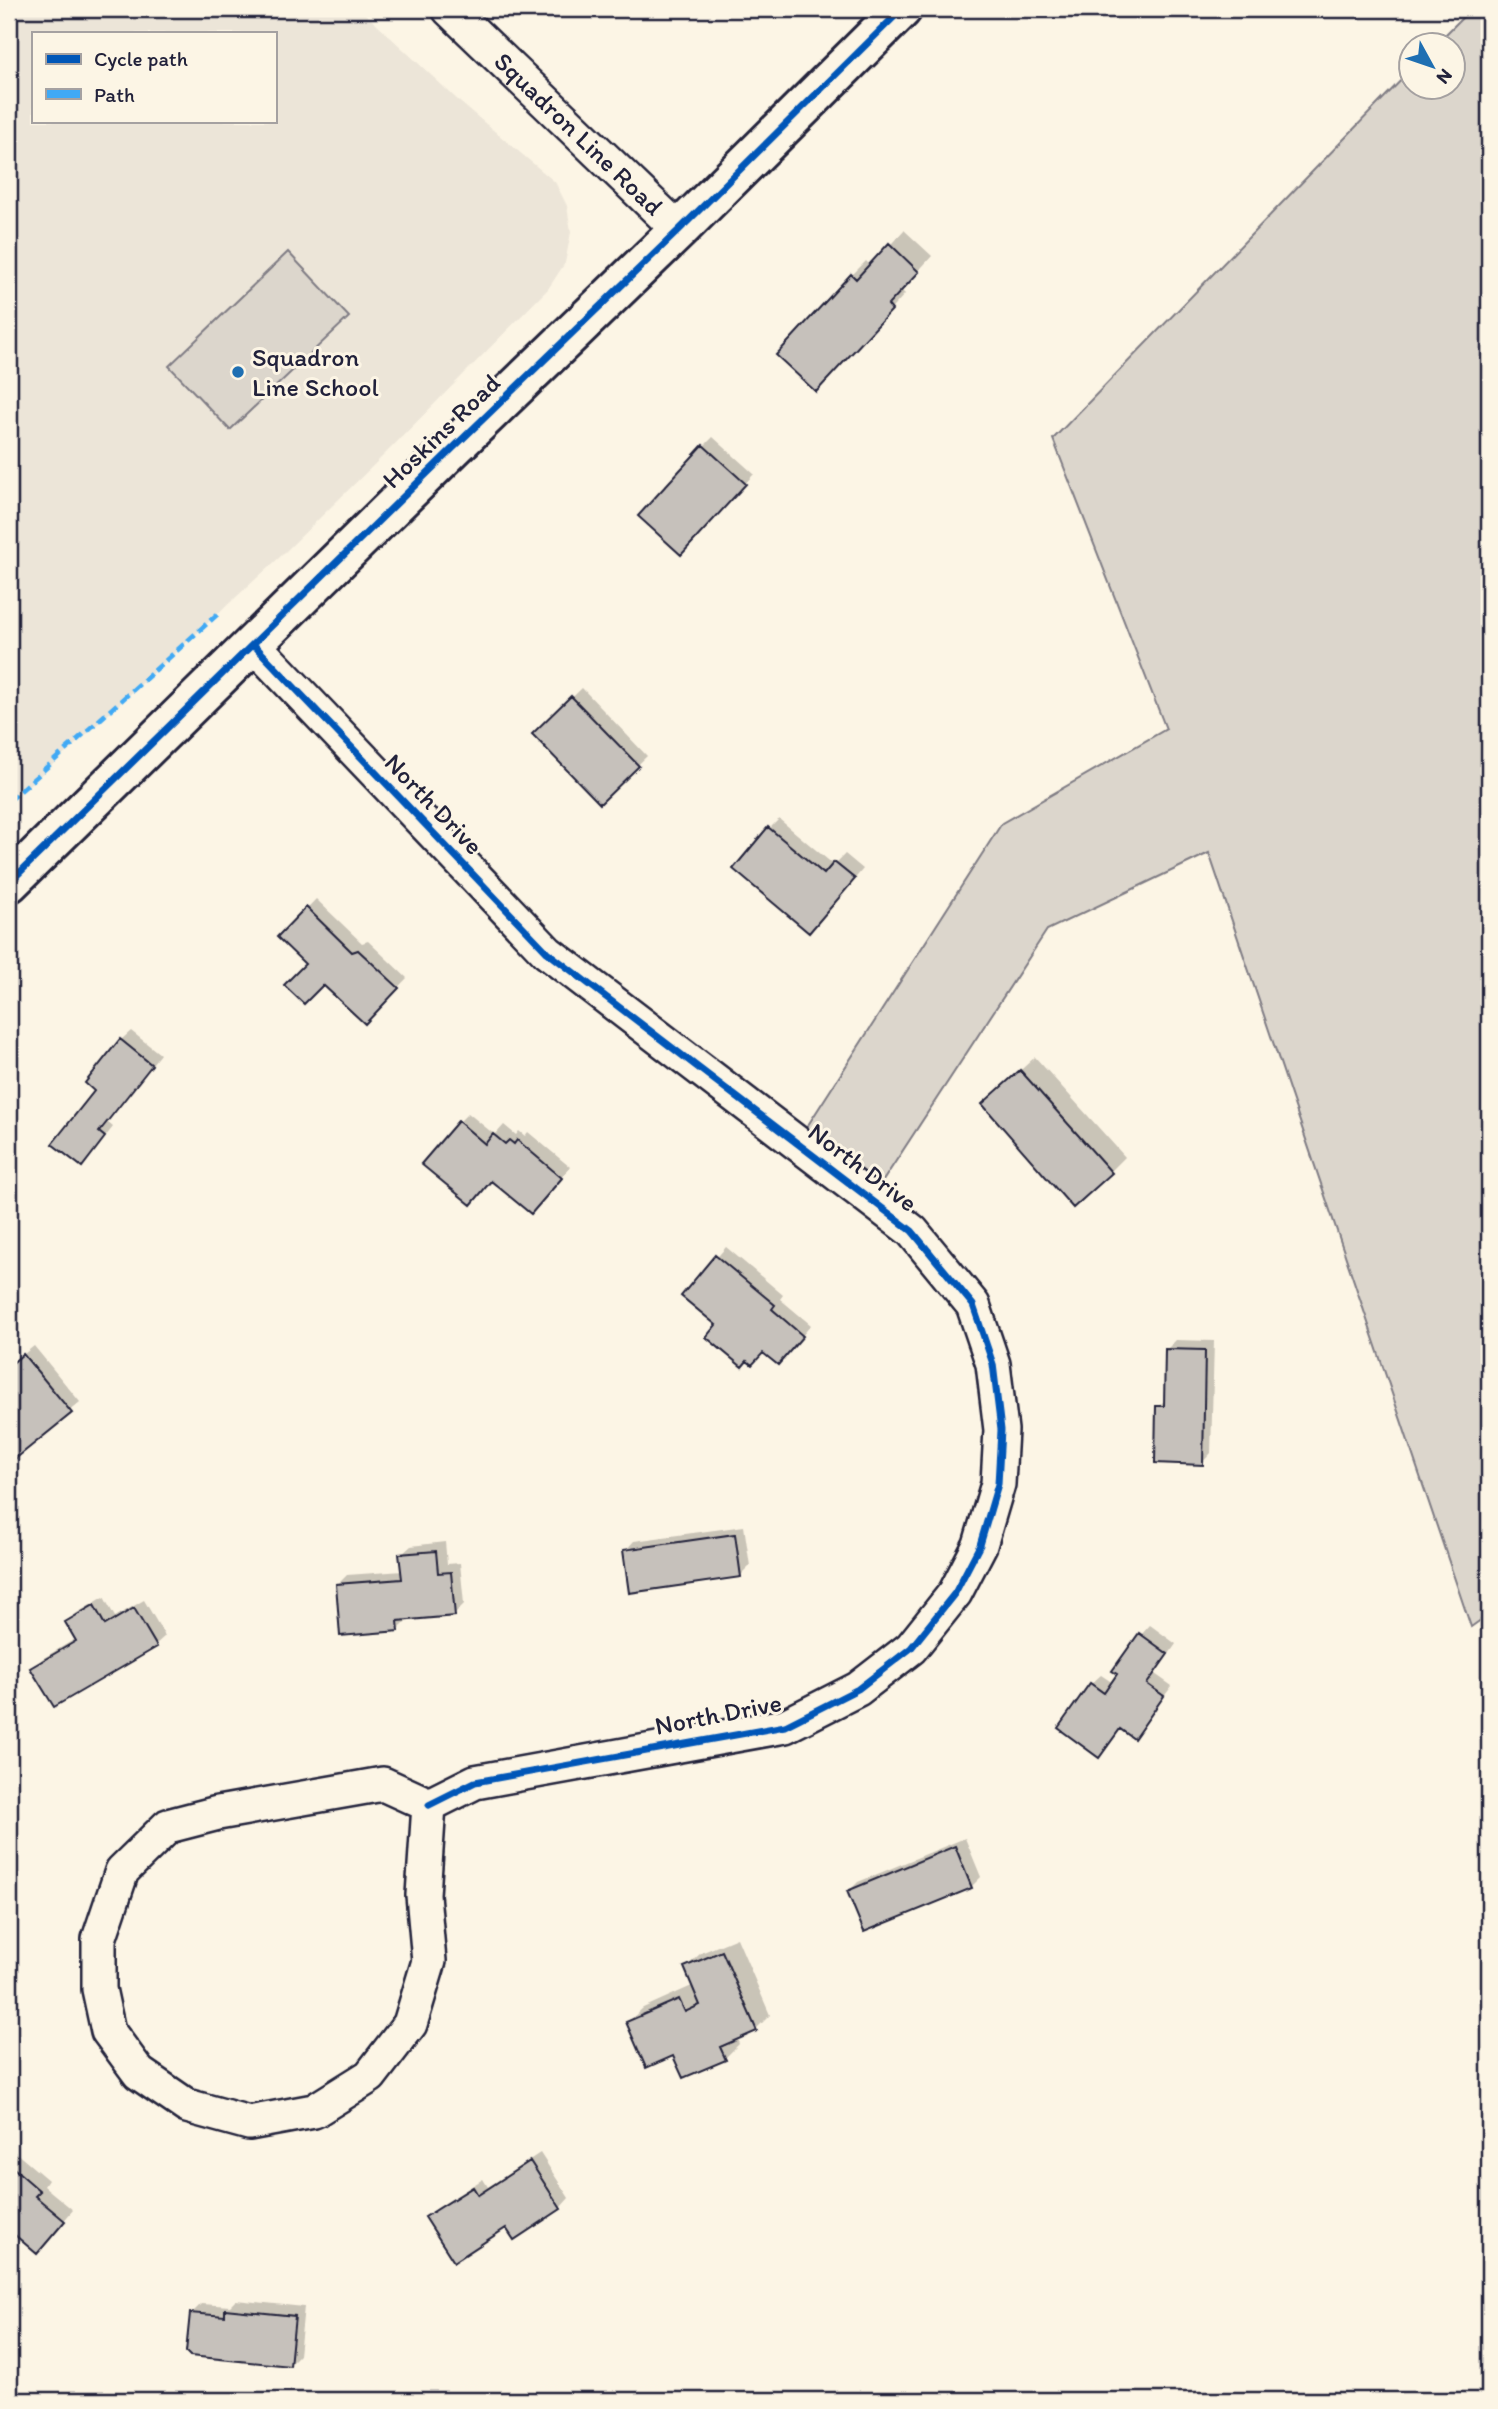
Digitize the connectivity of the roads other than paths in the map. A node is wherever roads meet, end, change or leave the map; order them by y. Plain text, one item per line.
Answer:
1 (449, 9) edge
2 (902, 9) edge
3 (679, 230) junction
4 (253, 644) junction
5 (9, 883) edge
6 (429, 1805) junction

1 - 3 street, Squadron Line Road
2 - 3 street, Hoskins Road
3 - 4 street, Hoskins Road
4 - 5 street, Hoskins Road
4 - 6 street, North Drive
6 - 6 street

